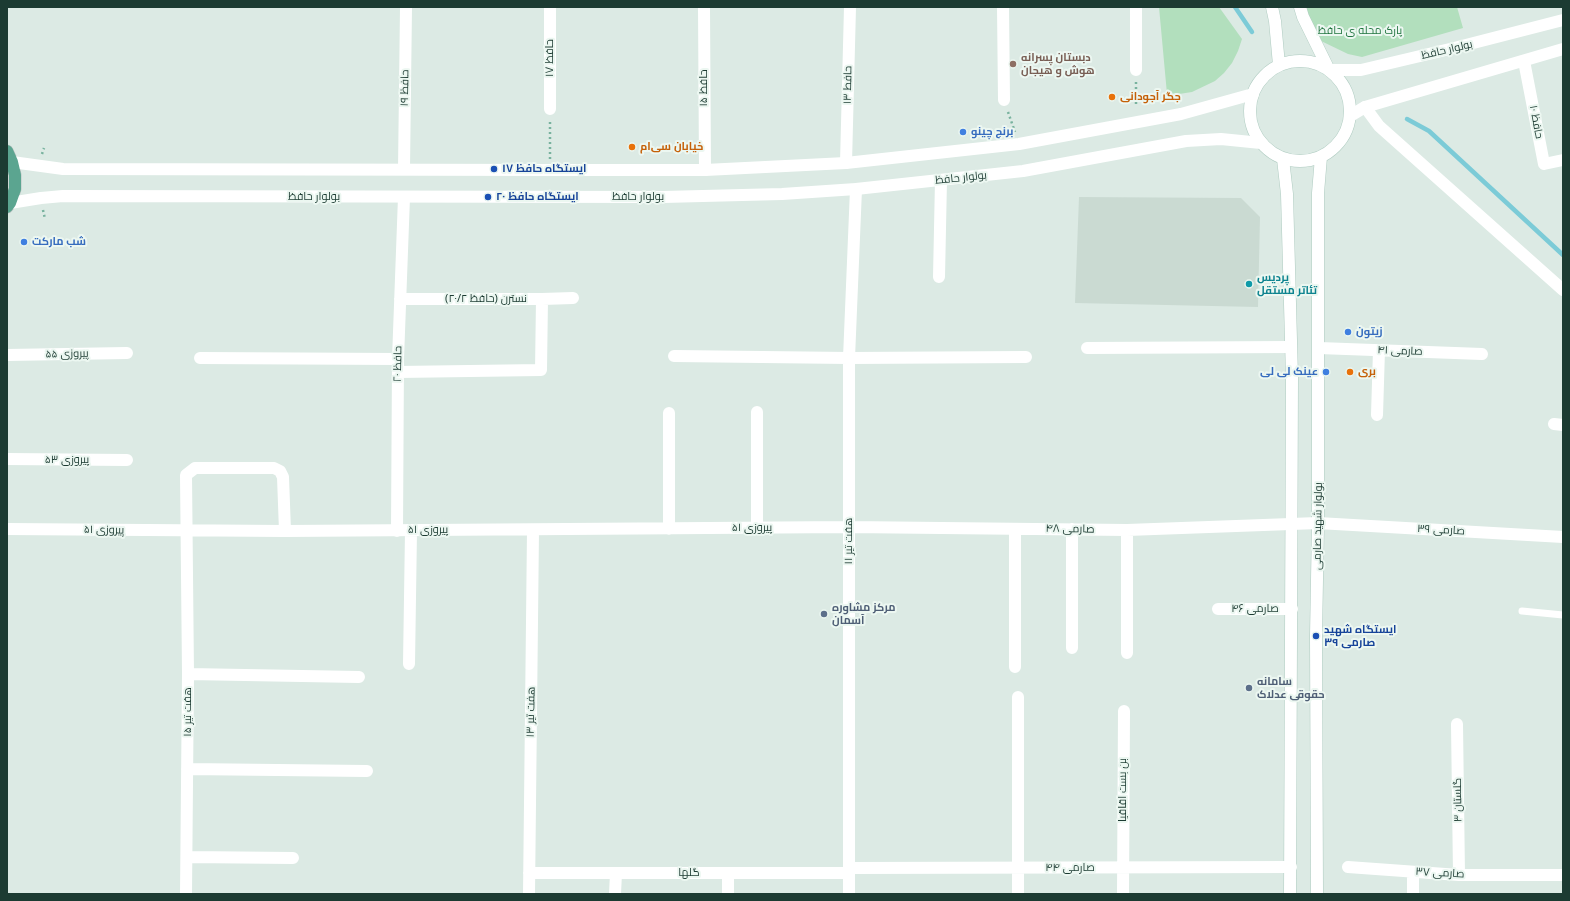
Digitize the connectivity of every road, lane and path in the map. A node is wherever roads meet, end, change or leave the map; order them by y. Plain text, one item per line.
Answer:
1 (406, 7) edge
2 (550, 7) edge
3 (704, 7) edge
4 (850, 7) edge
5 (1004, 7) edge
6 (1136, 7) edge
7 (1272, 7) edge
8 (1300, 7) edge
9 (1563, 20) edge
10 (1563, 49) edge
11 (1524, 61) junction
12 (1279, 65) junction
13 (1136, 70) joint
14 (1329, 70) junction
15 (1253, 94) junction
16 (1004, 100) joint
17 (1136, 104) dead end
18 (1365, 107) junction
19 (550, 109) joint
20 (1350, 116) junction
21 (1019, 144) junction
22 (1261, 144) junction
23 (10, 156) edge
24 (1321, 157) junction
25 (1282, 159) junction
26 (1563, 160) edge
27 (846, 163) junction
28 (404, 169) junction
29 (550, 170) junction
30 (705, 170) junction
31 (940, 180) junction
32 (856, 189) junction
33 (404, 197) junction
34 (9, 205) edge
35 (939, 277) dead end
36 (1563, 290) edge
37 (573, 298) dead end
38 (400, 299) junction
39 (542, 299) junction
40 (1291, 347) junction
41 (1087, 348) dead end
42 (1318, 348) junction
43 (1379, 350) junction
44 (127, 353) dead end
45 (7, 354) edge
46 (1482, 354) dead end
47 (674, 356) dead end
48 (1026, 357) dead end
49 (200, 358) dead end
50 (849, 358) junction
51 (398, 359) junction
52 (398, 372) junction
53 (669, 412) dead end
54 (757, 412) dead end
55 (1377, 415) dead end
56 (7, 459) edge
57 (126, 460) dead end
58 (1291, 524) junction
59 (1318, 524) junction
60 (849, 527) junction
61 (757, 528) junction
62 (7, 529) edge
63 (669, 529) junction
64 (1015, 529) junction
65 (1072, 529) junction
66 (411, 530) junction
67 (533, 530) junction
68 (1127, 530) junction
69 (186, 531) junction
70 (285, 531) junction
71 (398, 531) junction
72 (1563, 537) edge
73 (1218, 609) dead end
74 (1292, 609) junction
75 (1522, 611) dead end
76 (1563, 615) edge
77 (1072, 648) dead end
78 (1127, 653) dead end
79 (409, 664) dead end
80 (1015, 667) dead end
81 (188, 674) junction
82 (359, 677) dead end
83 (1018, 697) dead end
84 (1124, 711) dead end
85 (1457, 724) dead end
86 (187, 769) junction
87 (367, 771) dead end
88 (187, 857) junction
89 (293, 858) dead end
90 (1291, 867) junction
91 (1348, 867) dead end
92 (1018, 868) junction
93 (1123, 869) junction
94 (849, 871) junction
95 (1413, 872) junction
96 (529, 873) junction
97 (616, 873) junction
98 (728, 873) junction
99 (1459, 875) junction
100 (1563, 875) edge
101 (186, 894) edge
102 (529, 894) edge
103 (615, 894) edge
104 (728, 894) edge
105 (849, 894) edge
106 (1018, 894) edge
107 (1123, 894) edge
108 (1290, 894) edge
109 (1317, 894) edge
110 (1413, 894) edge

1 - 28 street, حافظ ۱۹
2 - 19 street, حافظ ۱۷
3 - 30 street, حافظ ۱۵
4 - 27 street, حافط ۱۳
5 - 16 street
6 - 13 street
7 - 12 street
8 - 14 street
9 - 14 street, بولوار حافظ
10 - 11 street
11 - 18 street
11 - 26 street, حافظ ۱۰
12 - 14 street
12 - 15 street
13 - 17 path
14 - 20 street
15 - 21 street
15 - 22 street
16 - 21 path
18 - 20 street
18 - 36 street
19 - 29 path
20 - 24 street
21 - 27 street
22 - 25 street
22 - 31 street, بولوار حافظ
23 - 28 street
23 - 34 main road
24 - 25 street
24 - 42 street, بولوار شهید صارمی
25 - 40 street
27 - 30 street
28 - 29 street
29 - 30 street
31 - 32 street, بولوار حافظ
31 - 35 street
32 - 33 street, بولوار حافظ
32 - 50 street, هفت تیر ۱۱
33 - 34 street, بولوار حافظ
33 - 38 street, حافظ ۲۰
37 - 39 street, نسترن (حافظ ۲۰/۲)
38 - 39 street, نسترن (حافظ ۲۰/۲)
38 - 51 street, حافظ ۲۰
39 - 52 street
40 - 41 street
40 - 58 street
42 - 43 street, صارمی ۴۱
42 - 59 street, بولوار شهید صارمی
43 - 46 street, صارمی ۴۱
43 - 55 street
44 - 45 street, پیروزی ۵۵
47 - 50 street
48 - 50 street
49 - 51 street
50 - 60 street, هفت تیر ۱۱
51 - 52 street, حافظ ۲۰
52 - 71 street, حافظ ۲۰
53 - 63 street
54 - 61 street
56 - 57 street, پیروزی ۵۳
58 - 59 street, صارمی ۳۹
58 - 68 street, صارمی ۴۸
58 - 74 street
59 - 72 street, صارمی ۳۹
59 - 109 street, بولوار شهید صارمی
60 - 61 street, پیروزی ۵۱
60 - 64 street, صارمی ۴۸
60 - 94 street, هفت تیر ۱۱
61 - 63 street, پیروزی ۵۱
62 - 69 street, پیروزی ۵۱
63 - 67 street, پیروزی ۵۱
64 - 65 street, صارمی ۴۸
64 - 80 street
65 - 68 street, صارمی ۴۸
65 - 77 street
66 - 67 street, پیروزی ۵۱
66 - 71 street, پیروزی ۵۱
66 - 79 street
67 - 96 street, هفت تیر ۱۳
68 - 78 street
69 - 70 street, پیروزی ۵۱
69 - 70 street, هفت تیر ۱۵
69 - 81 street, هفت تیر ۱۵
70 - 71 street, پیروزی ۵۱
73 - 74 street, صارمی ۴۶
74 - 90 street
75 - 76 lane
81 - 82 street
81 - 86 street, هفت تیر ۱۵
83 - 92 street
84 - 93 street, بن بست اقاقیا
85 - 99 street, گلستان ۳
86 - 87 street
86 - 88 street, هفت تیر ۱۵
88 - 89 street
88 - 101 street, هفت تیر ۱۵
90 - 93 street, صارمی ۴۴
90 - 108 street
91 - 95 street, صارمی ۳۷
92 - 93 street, صارمی ۴۴
92 - 94 street, صارمی ۴۴
92 - 106 street
93 - 107 street, بن بست اقاقیا
94 - 98 street, گلها
94 - 105 street, هفت تیر ۱۱
95 - 99 street, صارمی ۳۷
95 - 110 street
96 - 97 street, گلها
96 - 102 street, هفت تیر ۱۳
97 - 98 street, گلها
97 - 103 street
98 - 104 street
99 - 100 street, صارمی ۳۷

